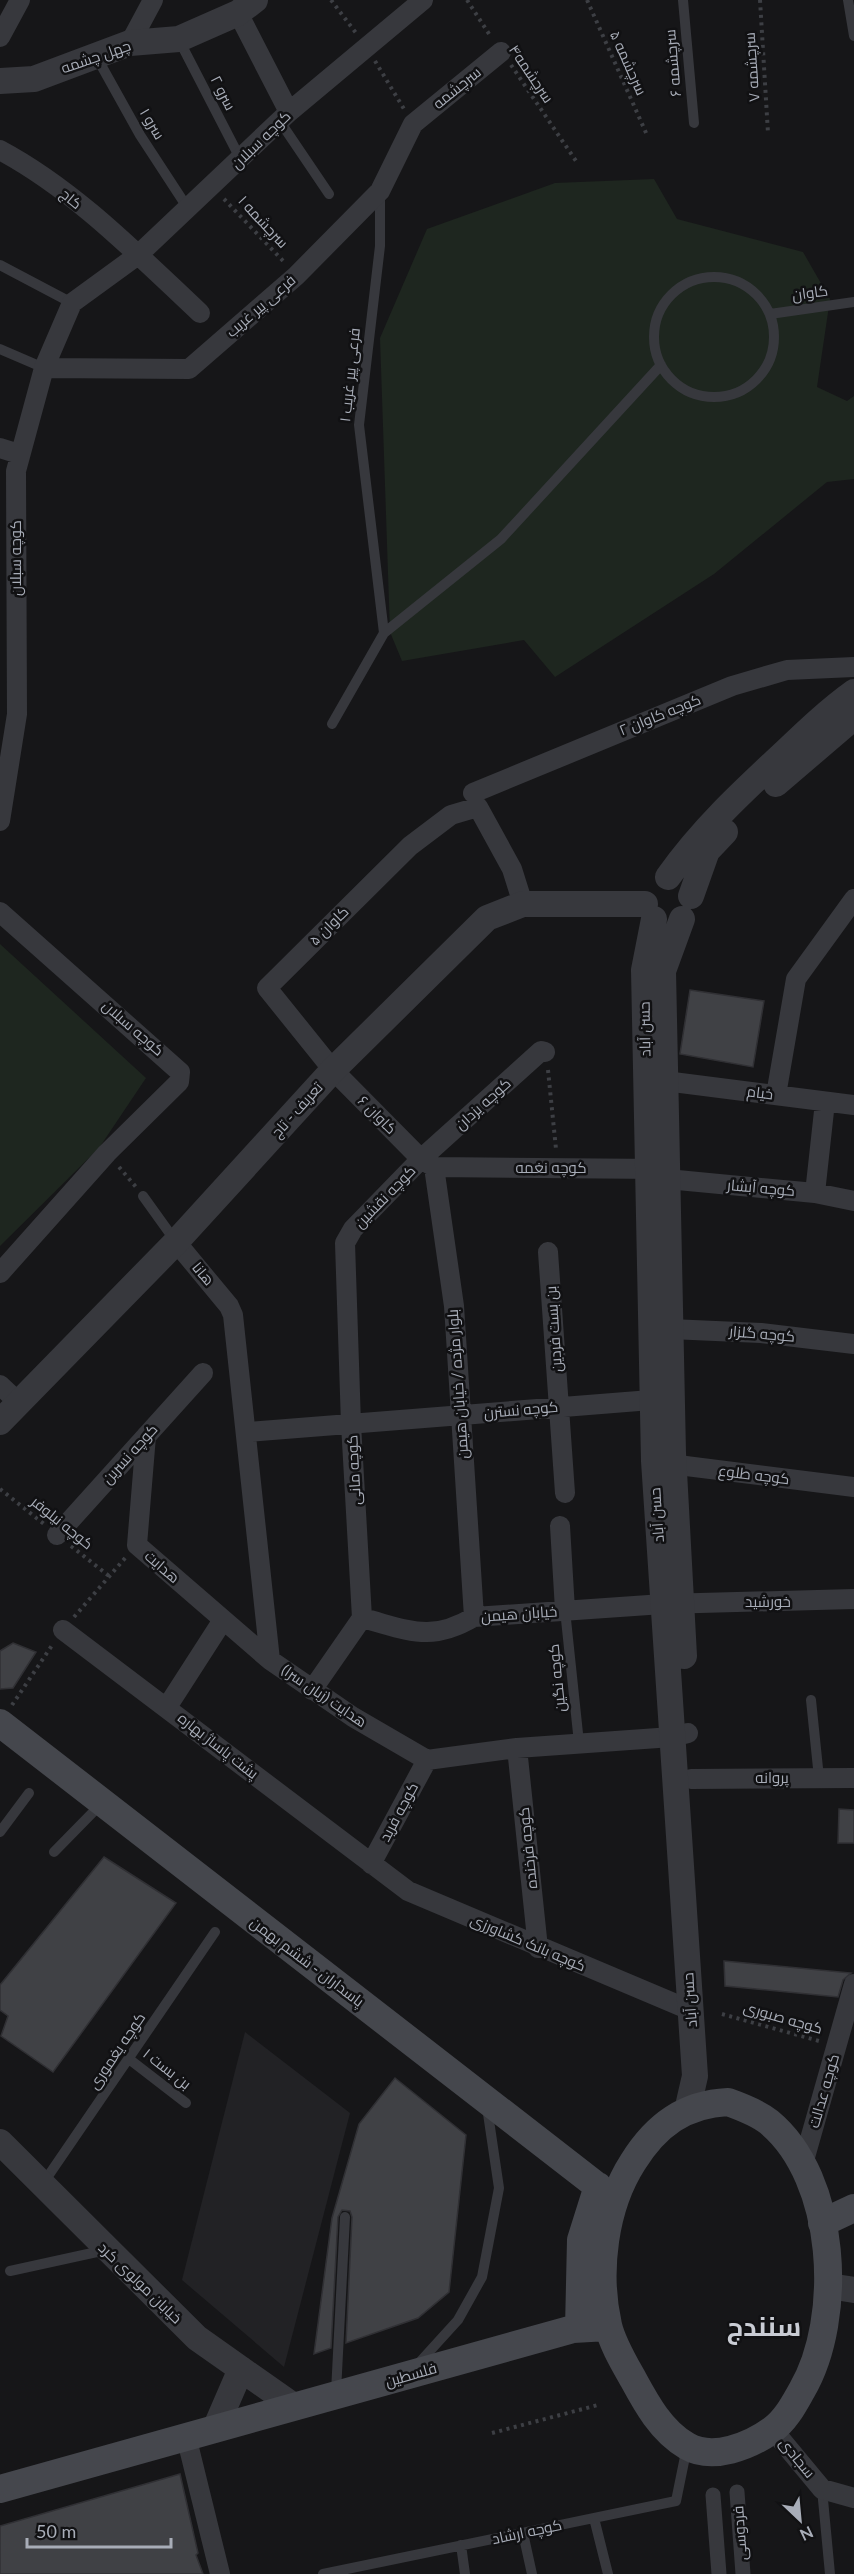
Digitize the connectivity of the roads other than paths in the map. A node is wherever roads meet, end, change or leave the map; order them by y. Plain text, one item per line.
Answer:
1 (20, 0) edge
2 (153, 0) edge
3 (423, 0) edge
4 (683, 0) edge
5 (848, 0) edge
6 (247, 7) edge
7 (854, 36) edge
8 (0, 37) edge
9 (179, 39) junction
10 (130, 43) junction
11 (501, 52) road end
12 (95, 56) junction
13 (0, 81) edge
14 (285, 117) junction
15 (694, 123) dead end
16 (413, 124) joint
17 (0, 150) edge
18 (241, 160) junction
19 (380, 192) junction
20 (330, 194) dead end
21 (187, 207) junction
22 (138, 255) junction
23 (0, 265) edge
24 (854, 302) edge
25 (72, 303) junction
26 (200, 313) dead end
27 (770, 314) junction
28 (0, 349) edge
29 (661, 365) junction
30 (44, 368) junction
31 (0, 448) edge
32 (19, 454) junction
33 (384, 633) junction
34 (854, 667) edge
35 (854, 692) edge
36 (854, 717) edge
37 (332, 724) dead end
38 (476, 800) junction
39 (0, 821) edge
40 (668, 877) junction
41 (854, 898) edge
42 (523, 904) junction
43 (686, 907) junction
44 (649, 911) junction
45 (0, 912) edge
46 (545, 1052) road end
47 (333, 1070) junction
48 (665, 1081) junction
49 (776, 1095) junction
50 (825, 1102) junction
51 (854, 1105) edge
52 (428, 1163) junction
53 (661, 1172) junction
54 (815, 1193) junction
55 (143, 1196) road end
56 (854, 1201) edge
57 (349, 1235) joint
58 (176, 1242) junction
59 (548, 1252) dead end
60 (0, 1273) edge
61 (229, 1306) joint
62 (670, 1329) junction
63 (854, 1344) edge
64 (203, 1373) dead end
65 (9, 1394) edge
66 (651, 1400) junction
67 (560, 1407) junction
68 (460, 1415) junction
69 (0, 1422) edge
70 (351, 1424) junction
71 (248, 1432) junction
72 (146, 1436) junction
73 (664, 1463) junction
74 (854, 1487) edge
75 (565, 1493) dead end
76 (560, 1526) dead end
77 (57, 1535) road end
78 (854, 1599) edge
79 (672, 1603) junction
80 (565, 1610) junction
81 (474, 1617) junction
82 (362, 1618) junction
83 (223, 1620) junction
84 (63, 1630) dead end
85 (270, 1660) junction
86 (312, 1690) junction
87 (811, 1700) dead end
88 (166, 1707) junction
89 (0, 1723) edge
90 (680, 1735) junction
91 (579, 1743) junction
92 (517, 1748) junction
93 (427, 1760) junction
94 (819, 1778) junction
95 (854, 1778) edge
96 (691, 1779) junction
97 (29, 1792) dead end
98 (101, 1803) junction
99 (0, 1832) edge
100 (54, 1852) dead end
101 (371, 1864) junction
102 (215, 1932) dead end
103 (538, 1948) junction
104 (854, 1983) edge
105 (690, 2010) junction
106 (129, 2059) junction
107 (486, 2099) junction
108 (186, 2103) dead end
109 (697, 2107) junction
110 (1, 2144) edge
111 (803, 2164) junction
112 (41, 2186) junction
113 (606, 2193) junction
114 (854, 2208) edge
115 (345, 2217) dead end
116 (822, 2223) junction
117 (106, 2250) junction
118 (9, 2271) dead end
119 (841, 2288) edge
120 (608, 2327) junction
121 (579, 2328) junction
122 (241, 2369) junction
123 (408, 2376) junction
124 (336, 2395) junction
125 (295, 2407) junction
126 (215, 2429) junction
127 (773, 2430) junction
128 (189, 2443) junction
129 (687, 2446) junction
130 (0, 2488) edge
131 (822, 2489) junction
132 (737, 2492) dead end
133 (713, 2495) dead end
134 (854, 2498) edge
135 (0, 2508) edge
136 (594, 2518) junction
137 (523, 2533) junction
138 (461, 2545) junction
139 (220, 2574) edge
140 (323, 2574) edge
141 (465, 2574) edge
142 (532, 2574) edge
143 (608, 2574) edge
144 (719, 2574) edge
145 (743, 2574) edge
146 (830, 2574) edge

1 - 8 street
2 - 10 street
3 - 14 street, کوچه سبلان
4 - 15 lane, سرچشمه ۶
5 - 7 lane
6 - 9 street, چهل چشمه
6 - 14 street
9 - 10 street, چهل چشمه
9 - 18 lane, سرو ۲
10 - 12 street, چهل چشمه
11 - 16 street, سرچشمه
12 - 13 street, چهل چشمه
12 - 21 lane, سرو ۱
14 - 18 street, کوچه سبلان
14 - 20 lane
16 - 19 street, فرعی پیر غریب
17 - 22 street, کاج
18 - 21 street, کوچه سبلان
19 - 30 street, فرعی پیر غریب
19 - 33 lane, فرعی پیر غریب ۱
21 - 22 street, کوچه سبلان
22 - 25 street, کوچه سبلان
22 - 26 street, کاج
23 - 25 lane
24 - 27 lane, کاوان
25 - 30 street, کوچه سبلان
27 - 29 lane
27 - 29 lane
28 - 30 lane
29 - 33 lane
30 - 32 street, کوچه سبلان
31 - 32 street
32 - 39 street, کوچه سبلان
33 - 37 lane
34 - 38 street, کوچه کاوان ۲
35 - 40 street
36 - 43 street, حسن آباد
38 - 42 street
38 - 47 street, کاوان ۵
40 - 43 street
40 - 44 street
41 - 49 street
42 - 44 street, تعریف - تاج
42 - 47 street, تعریف - تاج
43 - 44 street
43 - 48 street, حسن آباد
44 - 53 street, حسن آباد
45 - 60 street, کوچه سبلان
46 - 52 street, کوچه یزدان
47 - 52 street, کاوان ۶
47 - 58 street, تعریف - تاج
48 - 49 street, خیام
48 - 53 street, حسن آباد
49 - 50 street, خیام
50 - 51 street, خیام
50 - 54 street
52 - 53 street, کوچه نغمه
52 - 57 street, کوچه نقشین
52 - 68 street, بلوار مژده / خیابان هیمن
53 - 54 street, کوچه آبشار
53 - 62 street, حسن آباد
53 - 66 street, حسن آباد
54 - 56 street, کوچه آبشار
55 - 58 lane
57 - 70 street, کوچه مانی
58 - 61 street, هانا
58 - 65 street, تعریف - تاج
59 - 67 street, بن بست فردین
61 - 71 street, هدایت (زبان سرا)
62 - 63 street, کوچه گلزار
62 - 73 street, حسن آباد
64 - 72 street, کوچه نسرین
65 - 69 street, تعریف - تاج
66 - 67 street, کوچه نسترن
66 - 73 street, حسن آباد
67 - 68 street, کوچه نسترن
67 - 75 street, بن بست فردین
68 - 70 street, کوچه نسترن
68 - 81 street, بلوار مژده / خیابان هیمن
70 - 71 street, کوچه نسترن
70 - 82 street, کوچه مانی
71 - 85 street, هدایت (زبان سرا)
72 - 77 street, کوچه نسرین
72 - 83 street, هدایت
73 - 74 street, کوچه طلوع
73 - 79 street, حسن آباد
76 - 80 street
78 - 79 street, خورشید
79 - 80 street, خیابان هیمن
79 - 90 street, حسن آباد
80 - 81 street, خیابان هیمن
80 - 91 lane, کوچه نگین
81 - 82 street, خیابان هیمن
82 - 86 street
83 - 85 street, هدایت
83 - 88 street
84 - 88 street, پشت پاساژ بهاره
85 - 86 street, هدایت (زبان سرا)
86 - 93 street, هدایت (زبان سرا)
87 - 94 lane
88 - 101 street, پشت پاساژ بهاره
89 - 98 main road, پاسداران - ششم بهمن
90 - 91 street
90 - 96 street, حسن آباد
90 - 105 street, حسن آباد
91 - 92 street
92 - 93 street
92 - 103 street, کوچه فرخنده
93 - 101 street, کوچه فرید
94 - 95 street, پروانه
94 - 96 street, پروانه
96 - 109 street, حسن آباد
97 - 99 lane
98 - 100 lane
98 - 107 main road, پاسداران - ششم بهمن
101 - 103 street, کوچه بانک کشاورزی
102 - 106 lane, کوچه یغموری
103 - 105 street, کوچه بانک کشاورزی
104 - 111 street, کوچه عدالت
105 - 109 street, حسن آباد
106 - 108 lane, بن بست ۱
106 - 112 lane, کوچه یغموری
107 - 113 main road, پاسداران - ششم بهمن
107 - 123 lane
109 - 111 main road
109 - 113 main road
110 - 112 street, خیابان مولوی کرد
111 - 116 main road
112 - 117 street, خیابان مولوی کرد
113 - 120 main road
113 - 121 main road
114 - 116 main road
115 - 124 lane
116 - 119 main road
117 - 118 lane
117 - 122 street, خیابان مولوی کرد
119 - 127 main road
120 - 121 main road, فلسطین
120 - 129 main road
121 - 123 main road, فلسطین
122 - 125 street, خیابان مولوی کرد
122 - 126 street
123 - 124 main road, فلسطین
124 - 125 main road, فلسطین
125 - 126 main road, فلسطین
126 - 128 main road, فلسطین
127 - 129 main road
127 - 131 street, سجادی
128 - 130 main road, فلسطین
128 - 135 main road, فلسطین
128 - 139 street
129 - 136 lane, کوچه ارشاد
131 - 134 street, سجادی
131 - 146 lane
132 - 145 street, فردوسی
133 - 144 street, فردوسی
136 - 137 lane, کوچه ارشاد
136 - 143 lane
137 - 138 lane, کوچه ارشاد
137 - 142 lane
138 - 140 lane, کوچه ارشاد
138 - 141 lane

